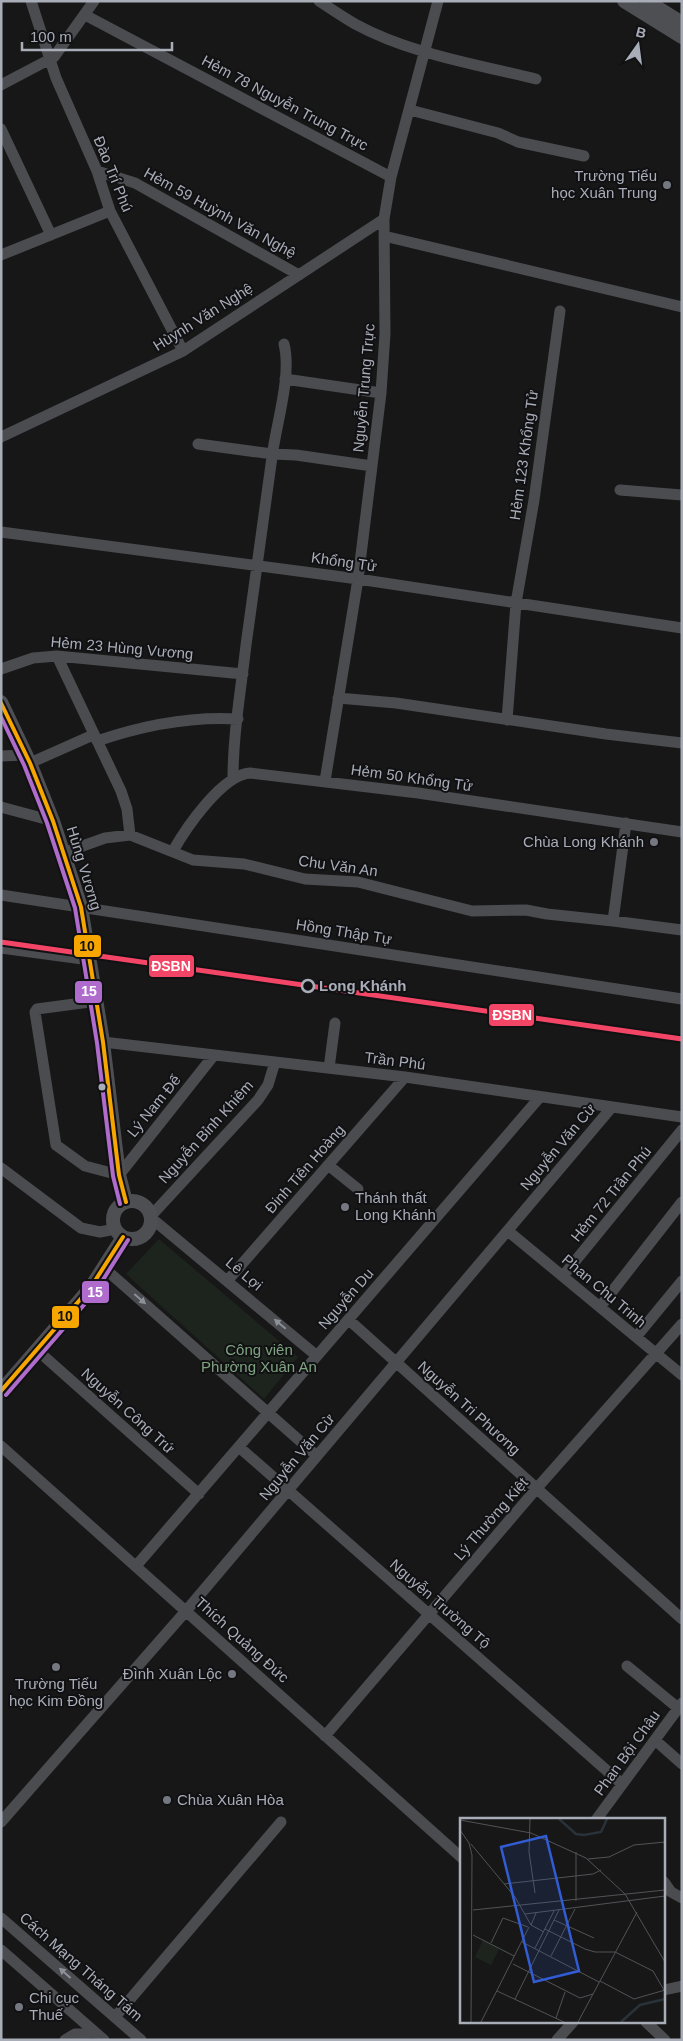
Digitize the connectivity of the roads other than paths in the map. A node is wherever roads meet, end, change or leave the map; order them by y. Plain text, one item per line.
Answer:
1 (31, 1) edge
2 (94, 1) edge
3 (320, 1) edge
4 (438, 1) edge
5 (624, 1) edge
6 (647, 1) edge
7 (84, 15) junction
8 (682, 23) edge
9 (682, 37) edge
10 (425, 52) junction
11 (49, 60) junction
12 (536, 79) dead end
13 (1, 85) edge
14 (410, 110) junction
15 (1, 130) edge
16 (584, 156) dead end
17 (97, 171) junction
18 (391, 177) junction
19 (110, 211) junction
20 (384, 219) junction
21 (51, 235) junction
22 (384, 236) junction
23 (1, 255) edge
24 (299, 274) junction
25 (682, 308) edge
26 (560, 311) dead end
27 (284, 344) dead end
28 (182, 351) junction
29 (285, 379) junction
30 (381, 393) junction
31 (1, 437) edge
32 (198, 444) dead end
33 (272, 454) junction
34 (372, 466) junction
35 (620, 490) dead end
36 (682, 495) edge
37 (1, 532) edge
38 (256, 565) junction
39 (358, 579) junction
40 (516, 603) junction
41 (682, 628) edge
42 (57, 656) junction
43 (1, 669) edge
44 (242, 674) junction
45 (338, 698) junction
46 (1, 702) edge
47 (238, 719) junction
48 (507, 720) junction
49 (95, 738) junction
50 (682, 743) edge
51 (1, 756) edge
52 (28, 759) junction
53 (234, 778) junction
54 (325, 781) junction
55 (1, 807) edge
56 (53, 821) junction
57 (626, 823) junction
58 (682, 832) edge
59 (130, 834) junction
60 (173, 851) junction
61 (63, 853) junction
62 (1, 895) edge
63 (81, 907) junction
64 (613, 921) junction
65 (682, 930) edge
66 (1, 948) edge
67 (90, 960) junction
68 (682, 999) edge
69 (97, 1001) junction
70 (335, 1022) dead end
71 (103, 1042) junction
72 (214, 1055) junction
73 (275, 1062) junction
74 (329, 1068) junction
75 (405, 1077) junction
76 (540, 1097) junction
77 (612, 1107) junction
78 (682, 1117) edge
79 (682, 1130) edge
80 (328, 1165) junction
81 (1, 1168) edge
82 (119, 1175) junction
83 (358, 1189) dead end
84 (126, 1202) junction
85 (682, 1202) edge
86 (150, 1217) junction
87 (508, 1231) junction
88 (119, 1233) junction
89 (103, 1267) junction
90 (563, 1276) junction
91 (228, 1280) junction
92 (682, 1281) edge
93 (600, 1307) junction
94 (348, 1320) junction
95 (682, 1324) edge
96 (636, 1338) junction
97 (37, 1350) junction
98 (656, 1353) junction
99 (317, 1356) junction
100 (396, 1363) junction
101 (682, 1375) edge
102 (1, 1391) edge
103 (268, 1413) junction
104 (1, 1446) edge
105 (239, 1447) junction
106 (317, 1456) junction
107 (537, 1488) junction
108 (288, 1490) junction
109 (199, 1494) junction
110 (136, 1566) junction
111 (186, 1611) junction
112 (429, 1614) junction
113 (682, 1619) edge
114 (627, 1666) dead end
115 (680, 1706) edge
116 (325, 1736) junction
117 (655, 1740) junction
118 (682, 1764) edge
119 (622, 1784) junction
120 (597, 1818) edge
121 (1, 1822) edge
122 (282, 1822) dead end
123 (460, 1856) edge
124 (666, 1885) edge
125 (682, 1898) edge
126 (1, 1918) edge
127 (1, 1950) edge
128 (682, 1986) edge
129 (666, 1990) edge
130 (115, 2017) junction
131 (571, 2024) edge
132 (648, 2024) edge
133 (100, 2036) edge
134 (65, 2040) edge
135 (141, 2040) edge
136 (557, 2040) edge
137 (666, 2040) edge

1 - 11 street, Đào Trí Phú
2 - 7 street
3 - 10 street
4 - 10 street, Nguyễn Trung Trực
5 - 9 main road
6 - 8 main road
7 - 11 street
7 - 18 street, Hẻm 78 Nguyễn Trung Trực
10 - 12 street
10 - 14 street, Nguyễn Trung Trực
11 - 13 street
11 - 17 street, Đào Trí Phú
14 - 16 street
14 - 18 street, Nguyễn Trung Trực
15 - 21 street
17 - 19 street, Đào Trí Phú
17 - 24 street, Hẻm 59 Huỳnh Văn Nghệ
18 - 20 street, Nguyễn Trung Trực
19 - 21 street
19 - 28 street, Đào Trí Phú
20 - 22 street, Nguyễn Trung Trực
20 - 24 street, Hùynh Văn Nghệ
21 - 23 street
22 - 25 street
22 - 30 street, Nguyễn Trung Trực
24 - 28 street, Hùynh Văn Nghệ
26 - 40 street, Hẻm 123 Khổng Tử
27 - 29 street
28 - 31 street, Hùynh Văn Nghệ
29 - 30 street
29 - 33 street
30 - 34 street, Nguyễn Trung Trực
32 - 33 street
33 - 34 street
33 - 38 street
34 - 39 street, Nguyễn Trung Trực
35 - 36 street
37 - 38 street, Khổng Tử
38 - 39 street, Khổng Tử
38 - 44 street
39 - 40 street, Khổng Tử
39 - 45 street, Nguyễn Trung Trực
40 - 41 street, Khổng Tử
40 - 48 street, Hẻm 123 Khổng Tử
42 - 43 street, Hẻm 23 Hùng Vương
42 - 44 street, Hẻm 23 Hùng Vương
42 - 49 street
44 - 47 street
45 - 48 street
45 - 54 street, Nguyễn Trung Trực
46 - 52 main road, Hùng Vương
47 - 49 street
47 - 53 street
48 - 50 street
49 - 52 street
49 - 59 street
51 - 52 street
52 - 56 main road, Hùng Vương
53 - 54 street, Hẻm 50 Khổng Tử
53 - 60 street
54 - 57 street, Hẻm 50 Khổng Tử
55 - 56 street
56 - 61 main road, Hùng Vương
57 - 58 street, Hẻm 50 Khổng Tử
57 - 64 street
59 - 60 street, Chu Văn An
59 - 61 street
60 - 64 street, Chu Văn An
61 - 63 main road, Hùng Vương
62 - 63 street, Hồng Thập Tự
63 - 67 main road, Hùng Vương
63 - 68 street, Hồng Thập Tự
64 - 65 street, Chu Văn An
66 - 67 street
67 - 69 main road, Hùng Vương
69 - 71 main road, Hùng Vương
69 - 82 street
70 - 74 street
71 - 72 street, Trần Phú
71 - 82 main road, Hùng Vương
72 - 73 street, Trần Phú
72 - 82 street, Lý Nam Đế
73 - 74 street, Trần Phú
73 - 86 street, Nguyễn Bỉnh Khiêm
74 - 75 street, Trần Phú
75 - 76 street, Trần Phú
75 - 80 street, Đinh Tiên Hoàng
76 - 77 street, Trần Phú
76 - 94 street, Nguyễn Du
77 - 78 street, Trần Phú
77 - 87 street, Nguyễn Văn Cừ
79 - 90 street, Hẻm 72 Trần Phú
80 - 83 street
80 - 91 street, Đinh Tiên Hoàng
81 - 88 street
82 - 84 main road, Hùng Vương
84 - 86 main road
84 - 88 main road
85 - 93 street
86 - 88 main road
86 - 91 street, Lê Lợi
87 - 90 street, Phan Chu Trinh
87 - 100 street, Nguyễn Văn Cừ
88 - 89 main road
89 - 97 main road
89 -> 103 street
90 - 93 street, Phan Chu Trinh
99 -> 91 street, Lê Lợi
92 - 96 street
93 - 96 street, Phan Chu Trinh
94 - 99 street, Nguyễn Du
94 - 100 street, Nguyễn Tri Phương
95 - 98 street, Lý Thường Kiệt
96 - 98 street, Phan Chu Trinh
97 - 102 main road
97 - 109 street, Nguyễn Công Trứ
98 - 101 street, Phan Chu Trinh
98 - 107 street, Lý Thường Kiệt
99 - 103 street, Nguyễn Du
100 - 106 street, Nguyễn Văn Cừ
100 - 107 street, Nguyễn Tri Phương
103 - 105 street, Nguyễn Du
103 - 106 street
104 - 110 street, Thích Quảng Đức
105 - 108 street, Nguyễn Trường Tộ
105 - 109 street, Nguyễn Du
106 - 108 street, Nguyễn Văn Cừ
107 - 112 street, Lý Thường Kiệt
107 - 113 street, Nguyễn Tri Phương
108 - 111 street, Nguyễn Văn Cừ
108 - 112 street, Nguyễn Trường Tộ
109 - 110 street, Nguyễn Du
110 - 111 street, Thích Quảng Đức
111 - 116 street, Thích Quảng Đức
111 - 121 street, Nguyễn Văn Cừ
112 - 116 street, Lý Thường Kiệt
112 - 119 street, Nguyễn Trường Tộ
114 - 115 street
115 - 117 street, Phan Bội Châu
116 - 123 street, Thích Quảng Đức
117 - 118 street
117 - 119 street, Phan Bội Châu
119 - 120 street, Phan Bội Châu
122 - 130 street
124 - 125 street
130 -> 126 street, Cách Mạng Tháng Tám
127 - 133 street
128 - 129 street
130 - 135 street, Cách Mạng Tháng Tám
131 - 136 street
132 - 137 street
133 - 134 street

